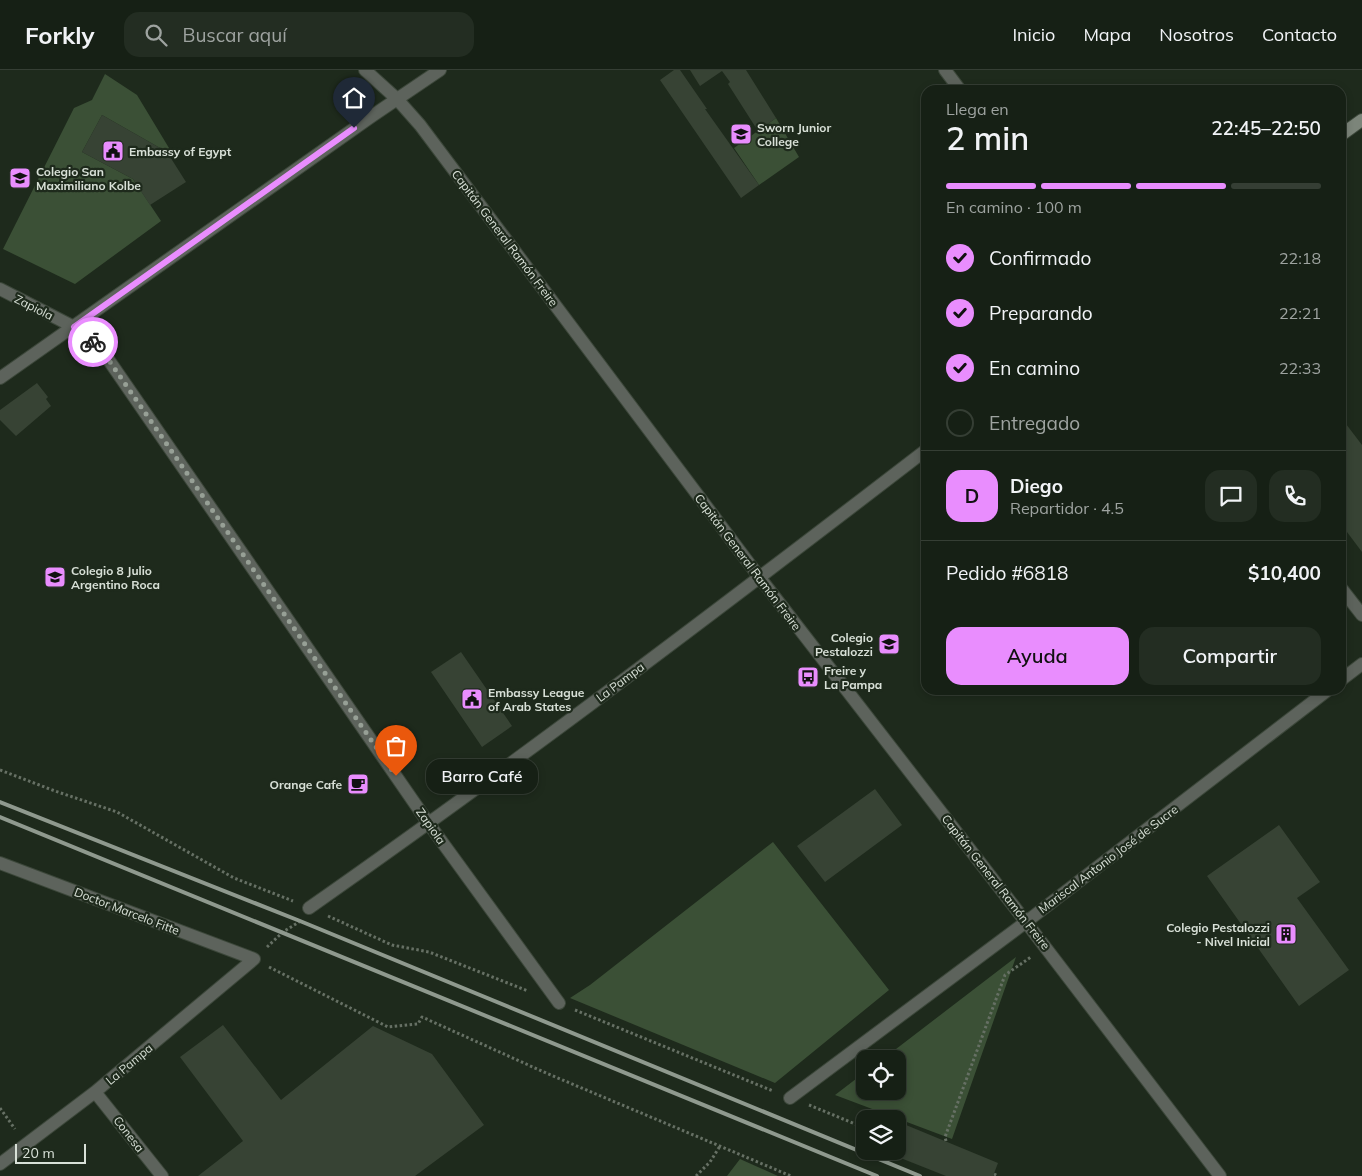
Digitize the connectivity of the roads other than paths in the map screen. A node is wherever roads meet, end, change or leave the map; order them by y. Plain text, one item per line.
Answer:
1 (365, 70) edge
2 (440, 70) edge
3 (945, 70) edge
4 (956, 85) edge
5 (397, 100) junction
6 (1362, 120) edge
7 (1346, 131) edge
8 (0, 289) edge
9 (74, 327) junction
10 (0, 378) edge
11 (921, 454) edge
12 (760, 578) junction
13 (1346, 594) edge
14 (1362, 615) edge
15 (1362, 664) edge
16 (1346, 676) edge
17 (1321, 695) edge
18 (429, 824) junction
19 (0, 863) edge
20 (309, 908) road end
21 (1026, 922) junction
22 (254, 959) joint
23 (559, 1003) road end
24 (95, 1092) junction
25 (790, 1098) road end
26 (0, 1164) edge
27 (162, 1176) edge
28 (1220, 1176) edge

1 - 5 street, Capitán General Ramón Freire
2 - 5 street
3 - 4 street
5 - 9 street
5 - 12 street, Capitán General Ramón Freire
6 - 7 street
8 - 9 street, Zapiola
9 - 10 street
9 - 18 street, Zapiola
11 - 12 street, La Pampa
12 - 18 street, La Pampa
12 - 21 street, Capitán General Ramón Freire
13 - 14 street
15 - 16 street
17 - 21 street, Mariscal Antonio José de Sucre
18 - 20 street, La Pampa
18 - 23 street, Zapiola
19 - 22 street, Doctor Marcelo Fitte
21 - 25 street, Mariscal Antonio José de Sucre
21 - 28 street, Capitán General Ramón Freire
22 - 24 street, La Pampa
24 - 26 street, La Pampa
24 - 27 street, Conesa

